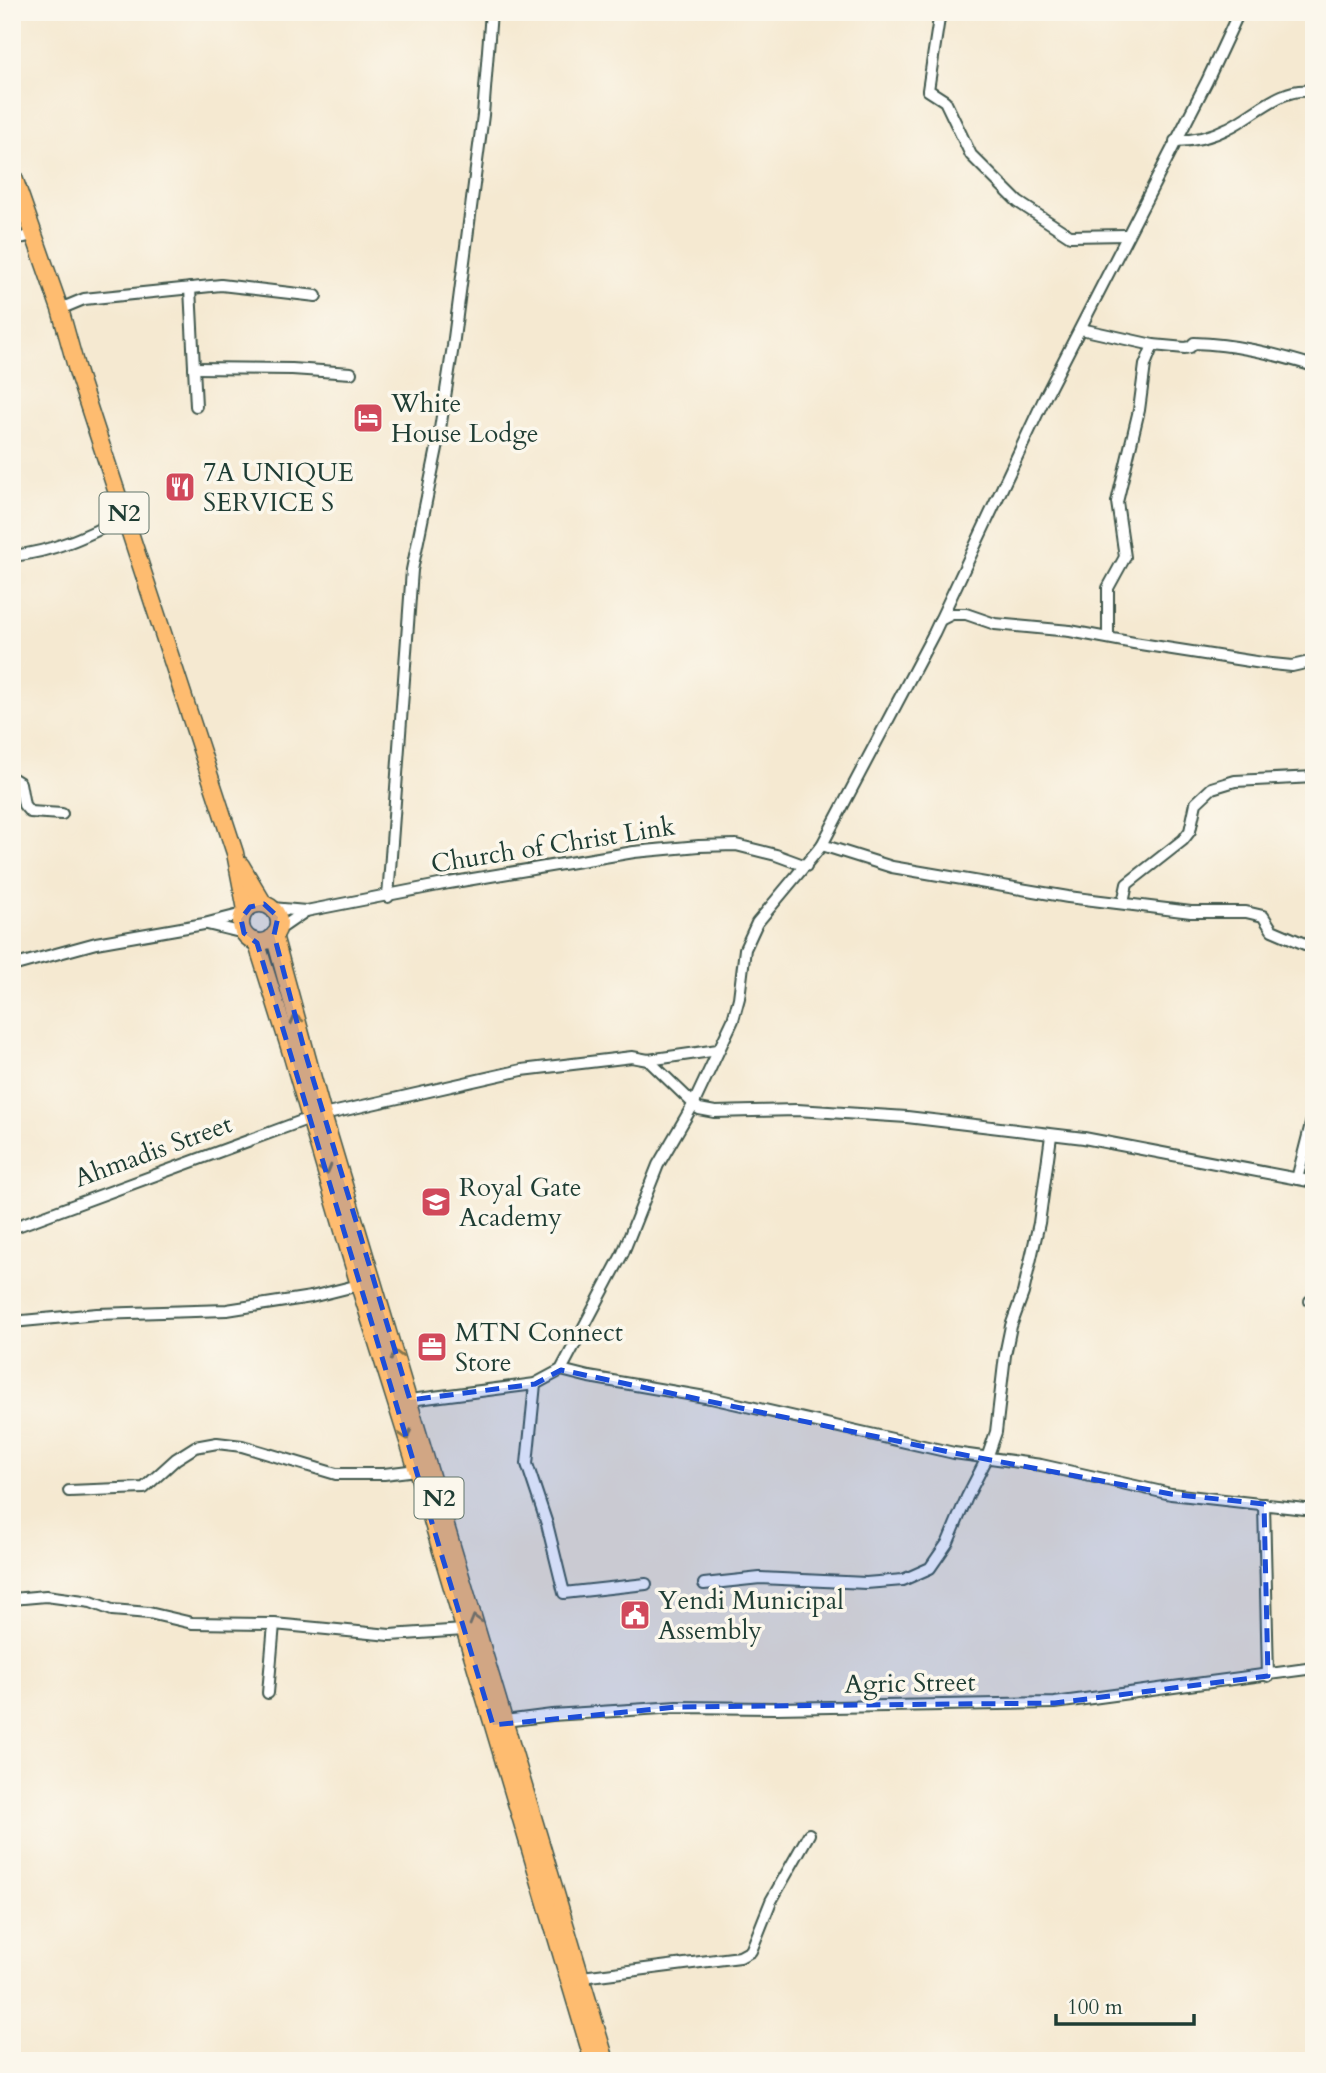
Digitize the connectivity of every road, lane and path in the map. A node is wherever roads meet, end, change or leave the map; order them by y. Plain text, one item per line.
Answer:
1 (491, 12) edge
2 (940, 12) edge
3 (1239, 12) edge
4 (1314, 92) edge
5 (1175, 141) junction
6 (12, 172) edge
7 (33, 235) junction
8 (1126, 235) junction
9 (14, 240) edge
10 (12, 258) edge
11 (190, 288) junction
12 (316, 296) dead end
13 (60, 309) junction
14 (1081, 329) junction
15 (1153, 345) junction
16 (1314, 366) edge
17 (194, 368) junction
18 (351, 373) dead end
19 (196, 406) dead end
20 (125, 517) junction
21 (12, 556) edge
22 (940, 620) junction
23 (1108, 637) junction
24 (1314, 662) edge
25 (1314, 777) edge
26 (12, 778) edge
27 (62, 814) dead end
28 (822, 845) junction
29 (235, 853) junction
30 (806, 866) junction
31 (388, 897) junction
32 (1123, 902) junction
33 (268, 906) junction
34 (306, 911) junction
35 (244, 912) junction
36 (204, 924) junction
37 (275, 933) junction
38 (250, 937) junction
39 (1314, 948) edge
40 (12, 966) edge
41 (718, 1050) junction
42 (648, 1060) junction
43 (693, 1105) junction
44 (1314, 1112) edge
45 (317, 1116) junction
46 (1051, 1136) junction
47 (1297, 1179) junction
48 (1314, 1182) edge
49 (12, 1228) edge
50 (359, 1284) junction
51 (12, 1322) edge
52 (561, 1370) junction
53 (535, 1384) junction
54 (410, 1400) junction
55 (987, 1458) junction
56 (417, 1470) junction
57 (69, 1492) dead end
58 (1264, 1504) junction
59 (1314, 1510) edge
60 (646, 1584) dead end
61 (704, 1584) dead end
62 (12, 1599) edge
63 (274, 1624) junction
64 (464, 1630) junction
65 (1314, 1668) edge
66 (1268, 1676) junction
67 (268, 1693) dead end
68 (499, 1723) junction
69 (809, 1834) dead end
70 (582, 1977) junction
71 (593, 2061) edge
72 (606, 2061) edge

1 - 31 street
2 - 8 street
3 - 5 street
4 - 5 street
5 - 8 street
6 - 7 highway, N2
7 - 9 street
7 - 13 highway, N2
8 - 14 street
9 - 10 street
11 - 12 street
11 - 13 street
11 - 17 street
13 - 20 highway, N2
14 - 15 street
14 - 22 street
15 - 16 street
15 - 23 street
17 - 18 street
17 - 19 street
20 - 21 street
20 - 29 highway, N2
22 - 23 street
22 - 28 street
23 - 24 street
25 - 32 street
26 - 27 street
28 - 30 street
28 - 32 street
29 - 33 highway, N2
29 - 35 highway, N2
30 - 31 street, Church of Christ Link
30 - 41 street
31 - 34 street, Church of Christ Link
32 - 39 street
33 - 34 street, Church of Christ Link
33 - 35 highway
33 - 37 highway
34 - 37 street, Church of Christ Link
35 - 36 street
35 - 38 highway
36 - 38 street
36 - 40 street
37 - 38 highway
45 -> 37 highway, N2
38 - 45 highway, N2
41 - 42 street, Ahmadis Street
41 - 43 street
42 - 43 street
42 - 45 street, Ahmadis Street
43 - 46 street
43 - 52 street
44 - 47 street
45 - 49 street, Ahmadis Street
45 -> 50 highway, N2
54 -> 45 highway, N2
46 - 47 street
46 - 55 street
47 - 48 street
50 - 51 street
50 -> 56 highway, N2
52 - 53 street
52 - 55 street
53 - 54 street
53 - 60 street
68 -> 54 highway, N2
55 - 58 street
55 - 61 street
56 - 57 street
56 - 64 highway, N2
58 - 59 street
58 - 66 street
62 - 63 street
63 - 64 street
63 - 67 street
64 - 68 highway, N2
65 - 66 street, Agric Street
66 - 68 street, Agric Street
68 - 70 highway, N2
68 - 71 highway, N2
69 - 70 street
70 - 72 highway, N2

